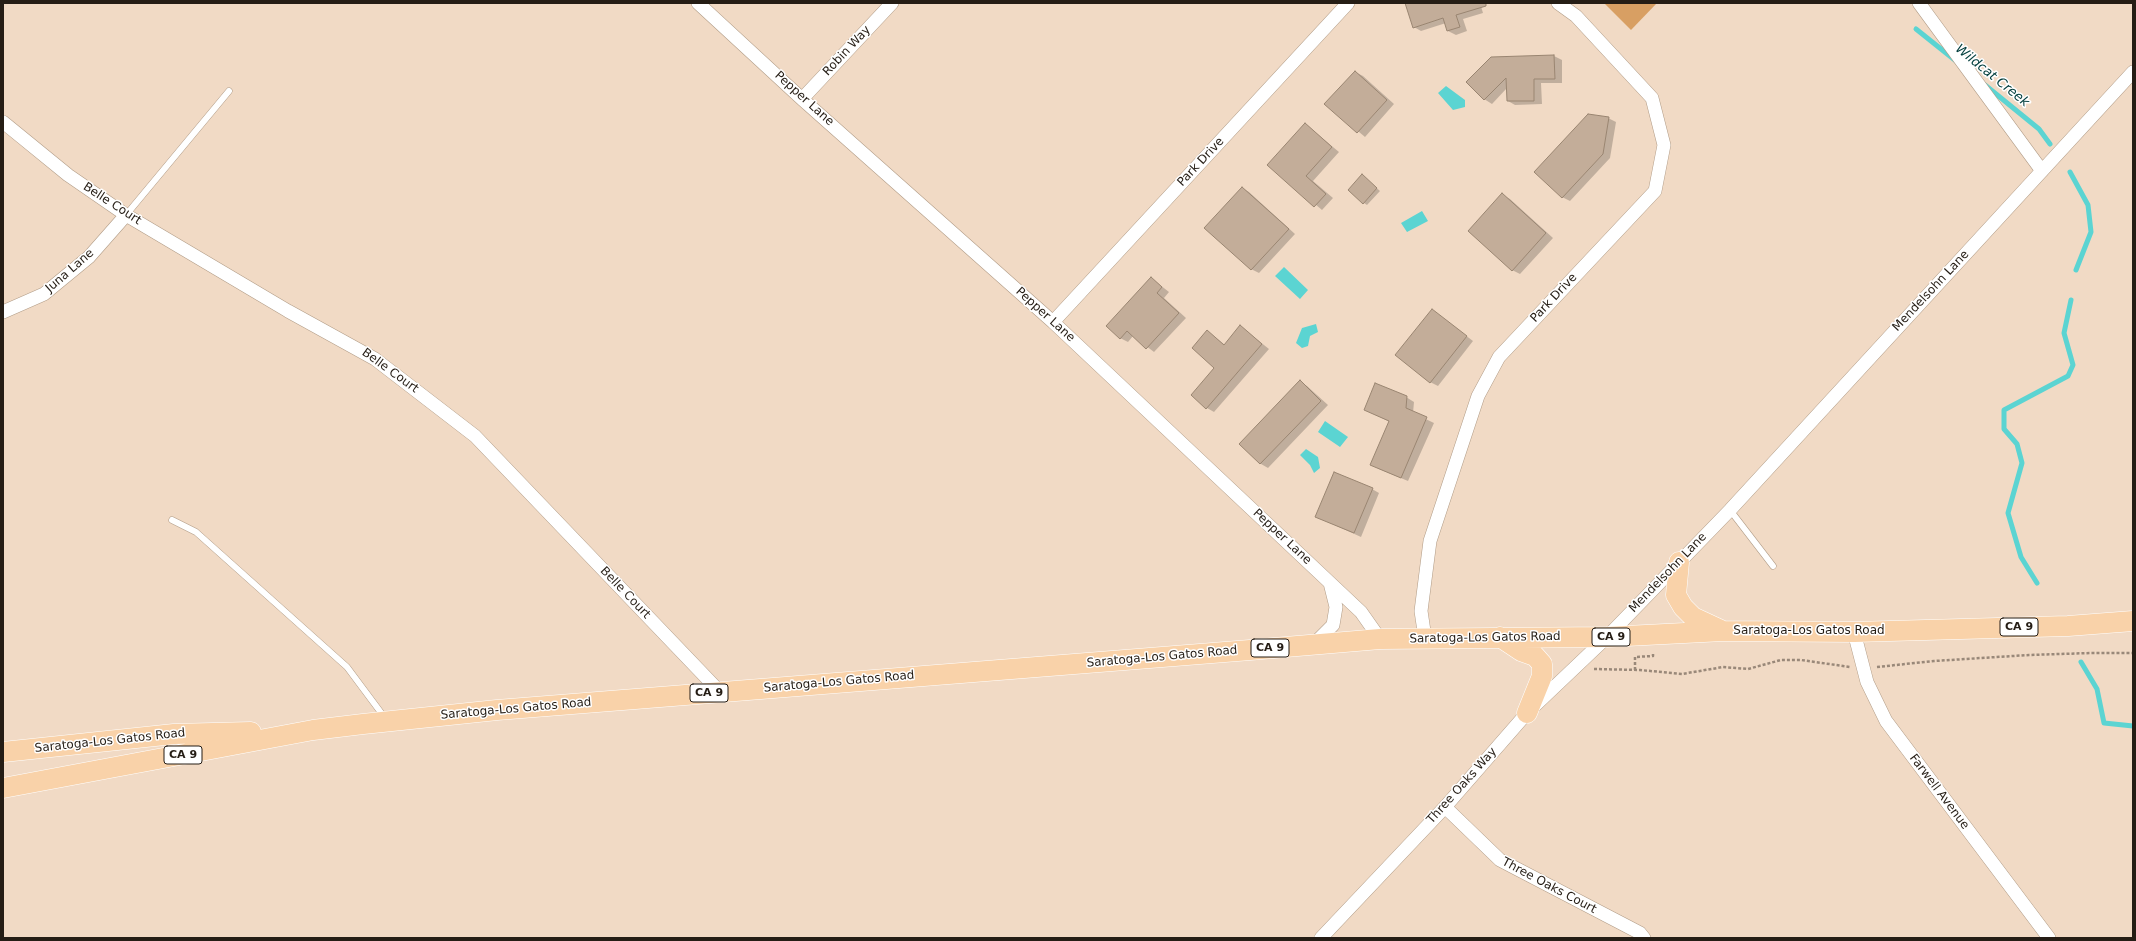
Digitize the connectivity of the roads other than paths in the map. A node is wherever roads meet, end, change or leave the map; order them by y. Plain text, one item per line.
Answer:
1 (698, 3) edge
2 (892, 3) edge
3 (1348, 3) edge
4 (1558, 3) edge
5 (1919, 3) edge
6 (2133, 72) edge
7 (229, 91) dead end
8 (802, 99) junction
9 (3, 122) edge
10 (2042, 171) junction
11 (126, 215) junction
12 (3, 312) edge
13 (1053, 322) junction
14 (1730, 510) junction
15 (172, 520) dead end
16 (1679, 562) junction
17 (1773, 566) dead end
18 (1330, 583) junction
19 (2133, 621) edge
20 (1723, 631) junction
21 (1854, 632) junction
22 (1500, 637) junction
23 (1607, 637) junction
24 (1425, 638) junction
25 (1380, 639) junction
26 (1313, 645) junction
27 (720, 692) junction
28 (1527, 713) junction
29 (387, 721) junction
30 (313, 730) junction
31 (3, 752) edge
32 (3, 788) edge
33 (1444, 807) junction
34 (1321, 938) edge
35 (1644, 938) edge
36 (2049, 938) edge

1 - 8 street, Pepper Lane
2 - 8 street, Robin Way
3 - 13 street, Park Drive
4 - 24 street, Park Drive
5 - 10 street
6 - 10 street, Mendelsohn Lane
7 - 11 lane
8 - 13 street, Pepper Lane
9 - 11 street, Belle Court
10 - 14 street, Mendelsohn Lane
11 - 12 street, Juna Lane
11 - 27 street, Belle Court
13 - 18 street, Pepper Lane
14 - 16 street, Mendelsohn Lane
14 - 17 lane
15 - 29 lane
16 - 20 main road
16 - 23 street, Mendelsohn Lane
18 - 25 street, Pepper Lane
18 - 26 street
19 - 21 main road, Saratoga-Los Gatos Road / CA 9
20 - 21 main road, Saratoga-Los Gatos Road / CA 9
20 - 23 main road, Saratoga-Los Gatos Road / CA 9
21 - 36 street, Farwell Avenue
22 - 23 main road, Saratoga-Los Gatos Road / CA 9
22 - 24 main road, Saratoga-Los Gatos Road / CA 9
22 - 28 main road
23 - 28 street, Three Oaks Way
24 - 25 main road, Saratoga-Los Gatos Road / CA 9
25 - 26 main road, Saratoga-Los Gatos Road / CA 9
26 - 27 main road, Saratoga-Los Gatos Road / CA 9
27 - 29 main road, Saratoga-Los Gatos Road / CA 9
28 - 33 street, Three Oaks Way
29 - 30 main road, Saratoga-Los Gatos Road / CA 9
30 - 31 main road, Saratoga-Los Gatos Road / CA 9
30 - 32 main road, Saratoga-Los Gatos Road / CA 9
33 - 34 street, Three Oaks Way
33 - 35 street, Three Oaks Court

